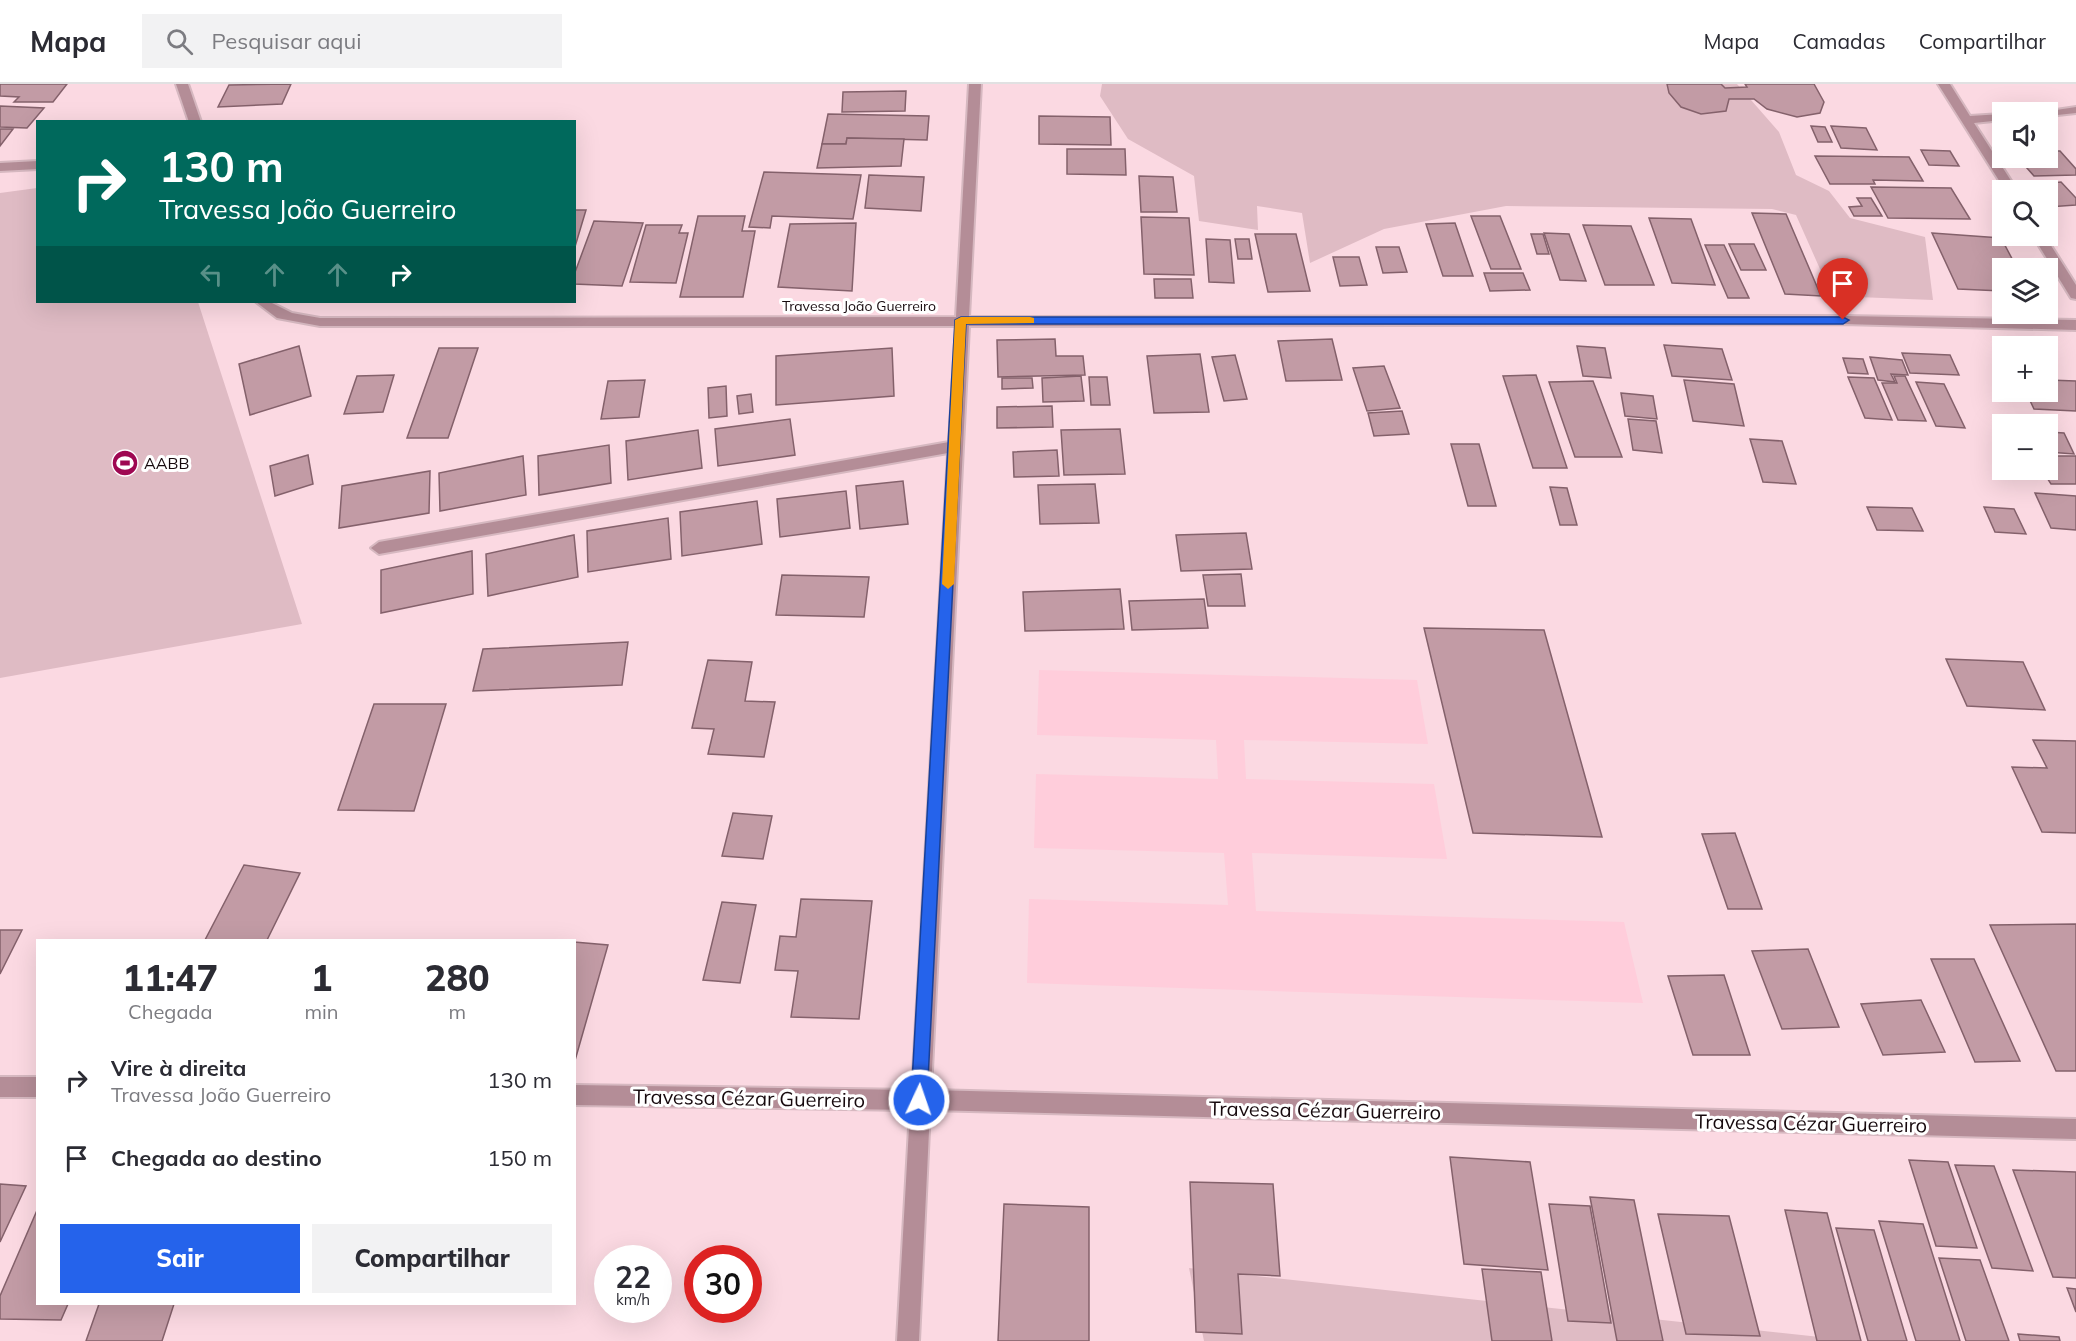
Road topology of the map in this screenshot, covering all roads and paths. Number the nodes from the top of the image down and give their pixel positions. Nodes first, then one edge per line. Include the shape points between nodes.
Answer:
1 (182, 84) edge
2 (975, 84) edge
3 (1944, 84) edge
4 (2076, 110) edge
5 (2058, 112) edge
6 (1992, 118) edge
7 (194, 120) edge
8 (1967, 120) junction
9 (36, 165) edge
10 (0, 167) edge
11 (2005, 180) edge
12 (2045, 246) edge
13 (2076, 295) edge
14 (263, 303) edge
15 (961, 320) junction
16 (2076, 325) edge
17 (956, 446) junction
18 (379, 548) dead end
19 (0, 1087) edge
20 (36, 1087) edge
21 (576, 1095) edge
22 (919, 1100) junction
23 (2076, 1129) edge
24 (908, 1341) edge

1 - 7 street
2 - 15 street
3 - 8 street
4 - 5 street
6 - 8 street
8 - 11 street
9 - 10 street
12 - 13 street
14 - 15 street, Travessa João Guerreiro via 291,319 320,322
15 - 16 street, Travessa João Guerreiro via 1843,320
15 - 17 street
17 - 18 street
17 - 22 street
19 - 20 street
21 - 22 street, Travessa Cézar Guerreiro
22 - 23 street, Travessa Cézar Guerreiro
22 - 24 street

